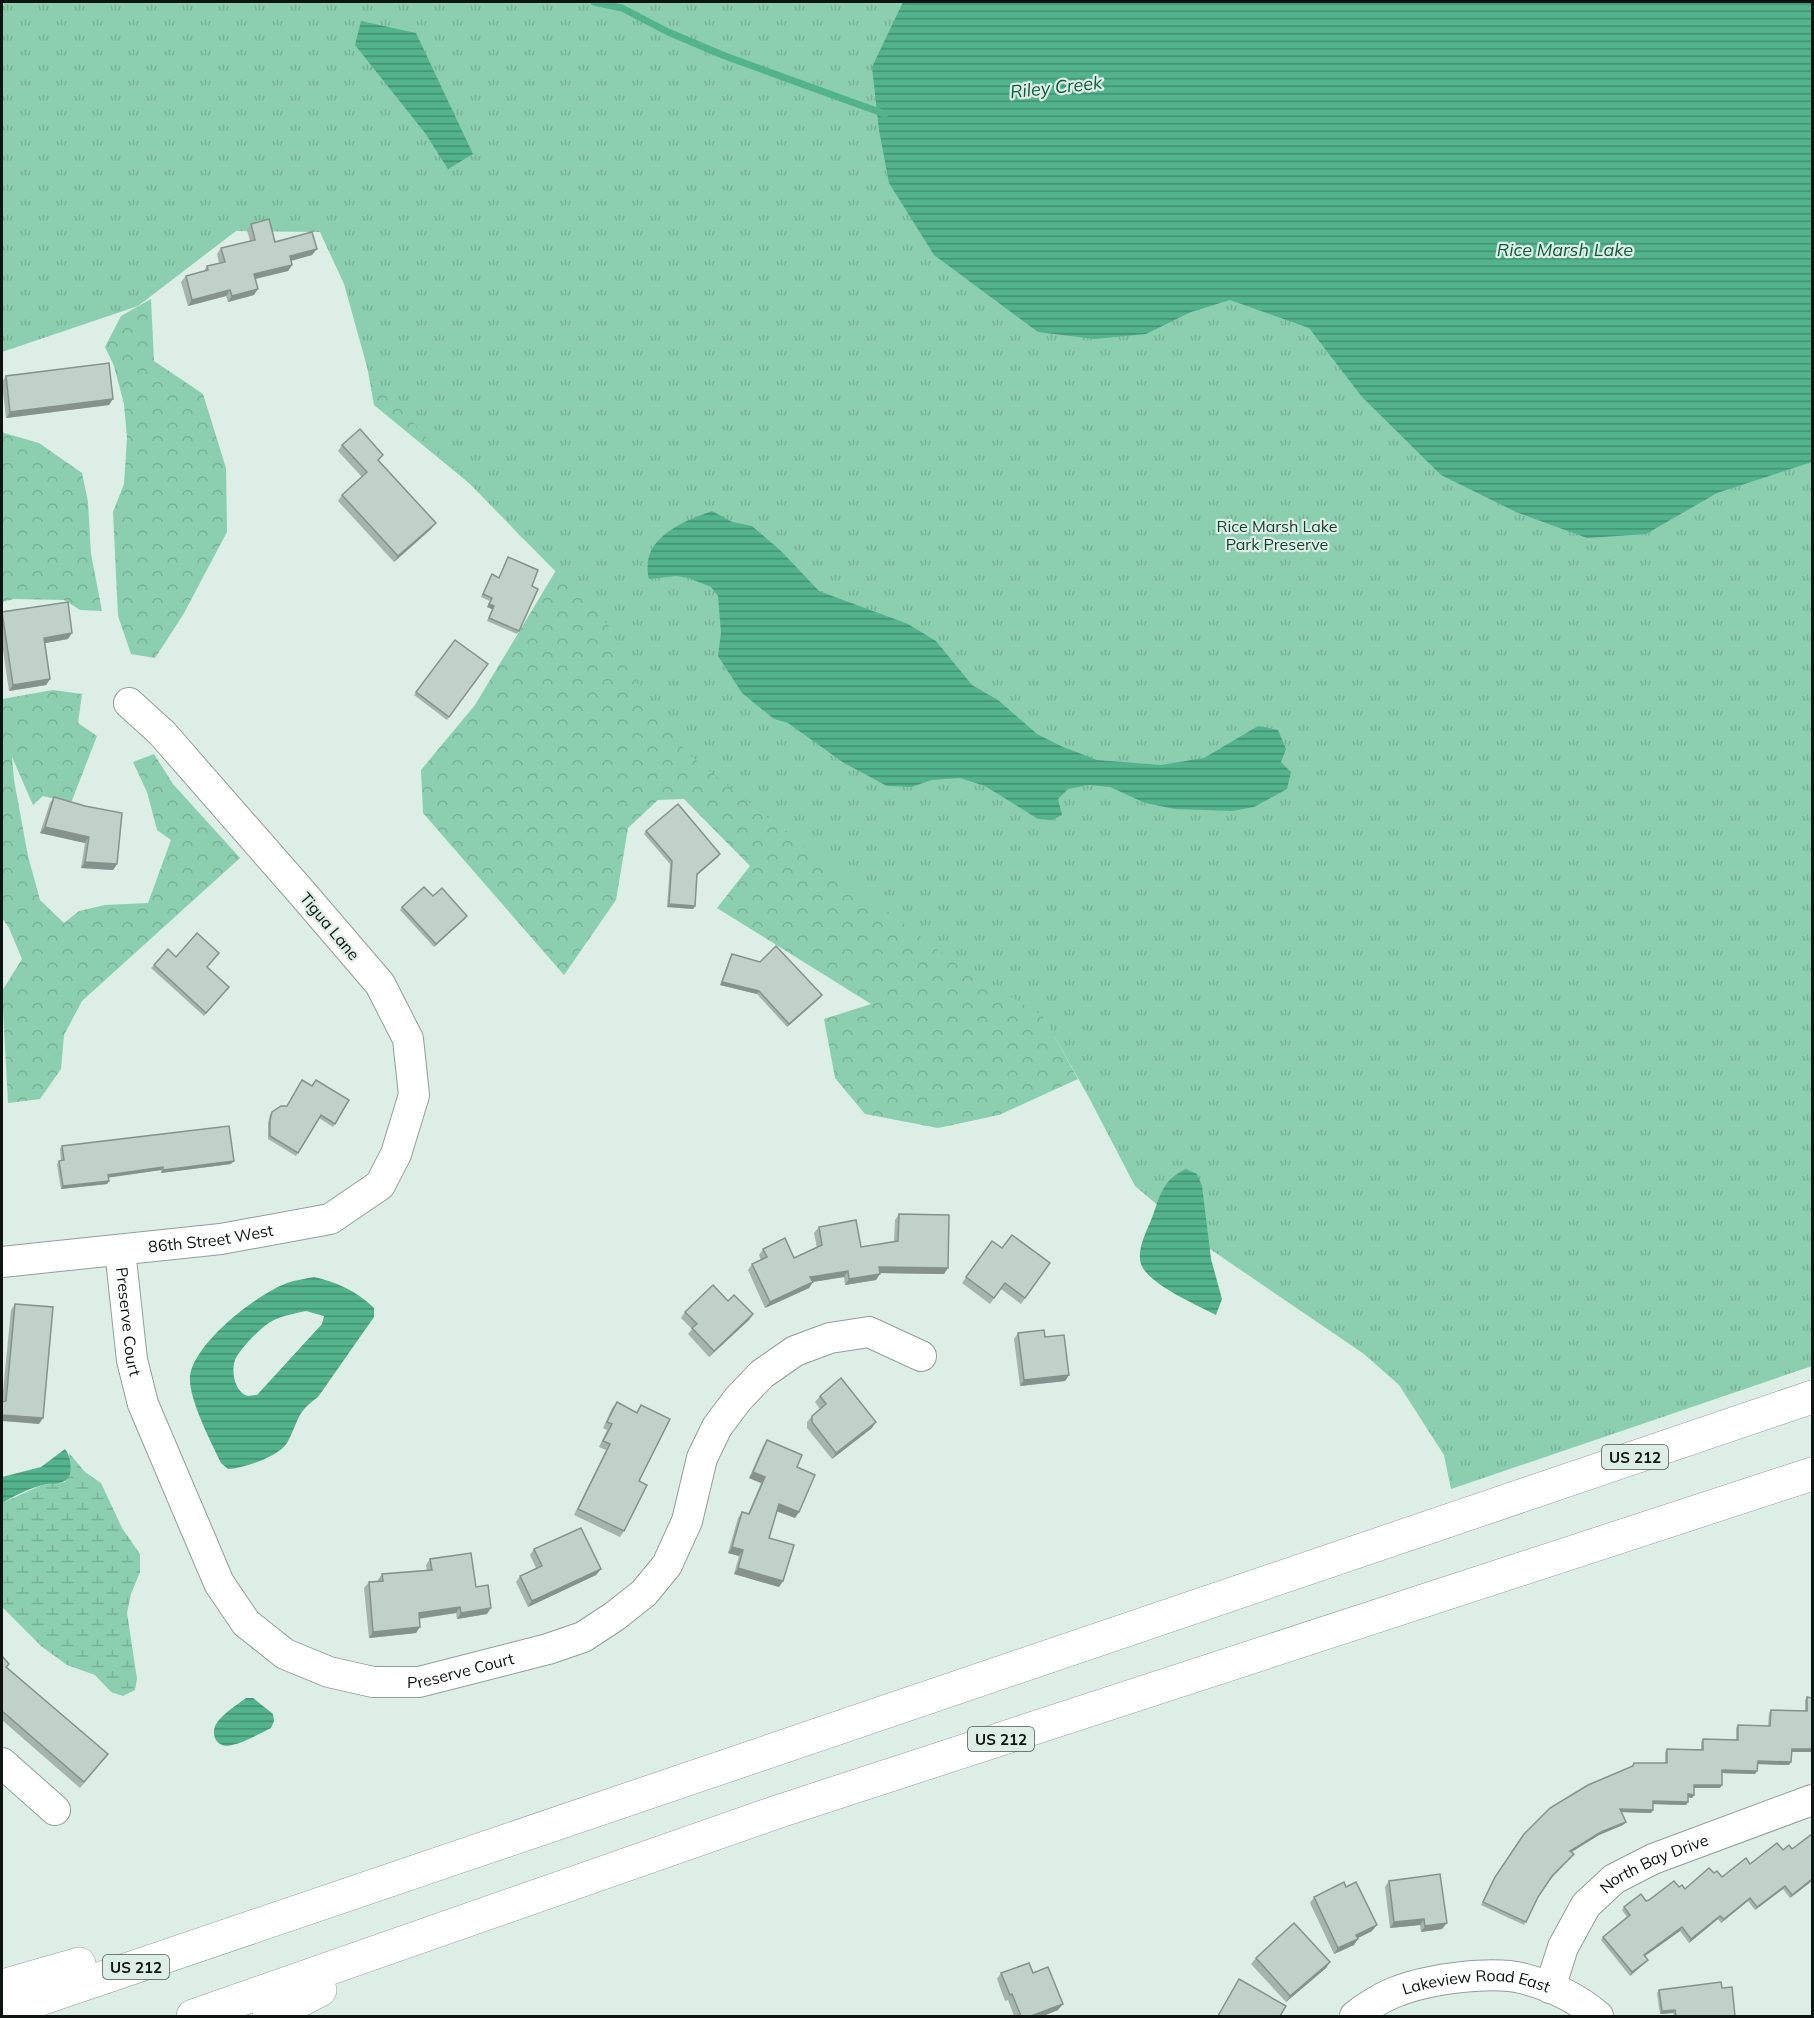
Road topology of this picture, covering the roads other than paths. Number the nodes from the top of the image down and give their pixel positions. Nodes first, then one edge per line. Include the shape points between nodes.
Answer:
1 (129, 703) dead end
2 (373, 1190) joint
3 (120, 1250) junction
4 (2, 1262) edge
5 (921, 1356) dead end
6 (1812, 1397) edge
7 (1812, 1474) edge
8 (2, 1763) edge
9 (1812, 1800) edge
10 (55, 1810) dead end
11 (271, 1921) junction
12 (421, 1937) junction
13 (2, 1986) edge
14 (1550, 1988) junction
15 (2, 2012) edge
16 (193, 2016) edge
17 (269, 2016) edge
18 (1355, 2016) edge
19 (1598, 2016) edge

1 - 2 street, Tigua Lane via 162,733 380,984 408,1039 414,1095 396,1154 380,1185
2 - 3 street, 86th Street West via 330,1219 221,1239
3 - 4 street, 86th Street West
3 - 5 street, Preserve Court via 132,1360 143,1404 219,1583 246,1623 285,1654 329,1672 373,1682 419,1682 584,1637 644,1593 667,1565 687,1521 702,1458 717,1427 762,1374 795,1352 830,1338 869,1332
6 - 11 highway, US 212
7 - 12 highway, US 212 via 791,1808
8 - 10 street
9 - 14 street, North Bay Drive via 1653,1859 1614,1879 1586,1905 1563,1947
11 - 13 highway via 164,1939
11 - 15 highway, US 212
12 - 16 highway, US 212
12 - 17 highway
14 - 18 street, Lakeview Road East via 1524,1978 1490,1975 1437,1981 1398,1991
14 - 19 street, Lakeview Road East

